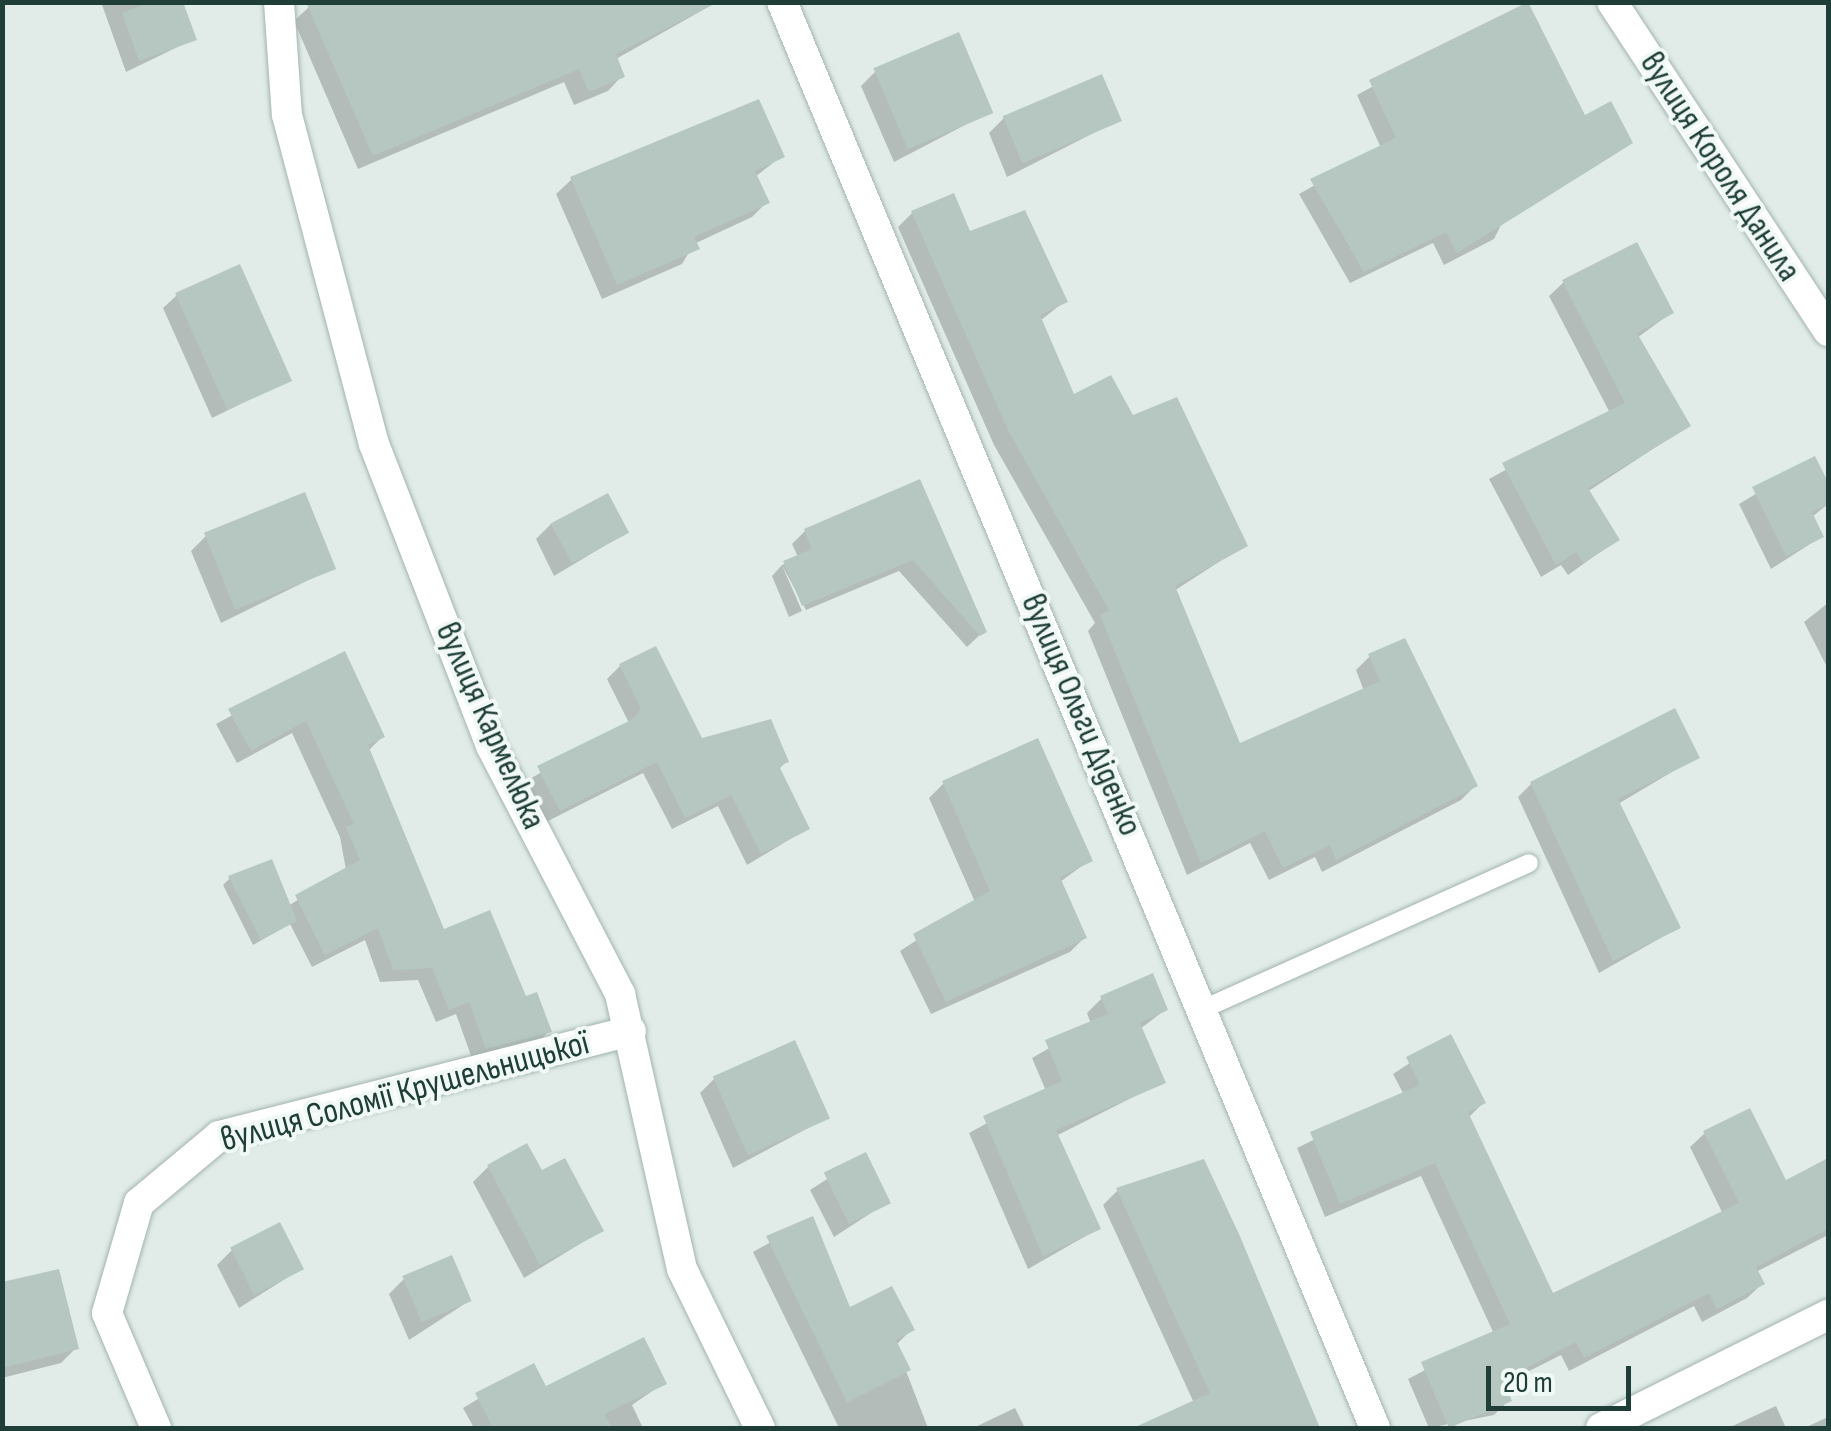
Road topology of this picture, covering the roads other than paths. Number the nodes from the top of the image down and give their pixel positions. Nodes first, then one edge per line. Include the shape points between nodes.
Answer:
1 (279, 2) edge
2 (782, 2) edge
3 (1612, 2) edge
4 (1828, 331) edge
5 (1529, 863) dead end
6 (1203, 1009) junction
7 (631, 1031) junction
8 (1828, 1315) edge
9 (156, 1428) edge
10 (760, 1428) edge
11 (1375, 1428) edge
12 (1600, 1428) edge

1 - 7 street, вулиця Кармелюка via 287,114 374,444 492,746
2 - 6 street, вулиця Ольги Діденко
3 - 4 street, вулиця Короля Данила
5 - 6 lane
6 - 11 street, вулиця Ольги Діденко
7 - 9 street, вулиця Соломії Крушельницької via 219,1136 138,1203 108,1314
7 - 10 street, вулиця Кармелюка via 682,1269
8 - 12 street

